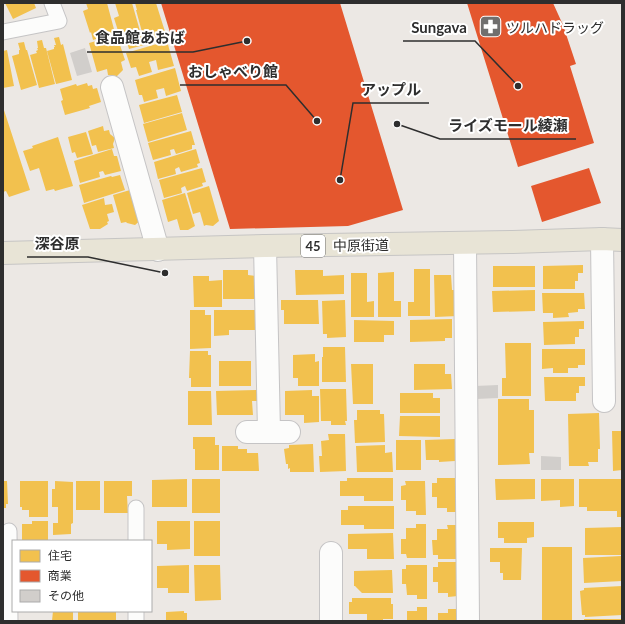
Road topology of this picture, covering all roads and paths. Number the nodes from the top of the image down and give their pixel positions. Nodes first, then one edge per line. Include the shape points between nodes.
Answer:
1 (52, 3) edge
2 (3, 32) edge
3 (112, 87) dead end
4 (612, 240) edge
5 (465, 243) junction
6 (265, 246) junction
7 (158, 250) junction
8 (3, 253) edge
9 (604, 401) dead end
10 (247, 432) dead end
11 (136, 508) dead end
12 (9, 531) dead end
13 (136, 540) edge
14 (331, 553) dead end
15 (10, 621) edge
16 (331, 621) edge
17 (468, 621) edge

1 - 2 lane via 59,21
3 - 7 street
4 - 5 main road, 中原街道 / 45
4 - 9 street
5 - 6 main road, 中原街道 / 45
5 - 17 street
6 - 7 main road, 中原街道 / 45
6 - 10 street via 279,432
7 - 8 main road, 中原街道 / 45
11 - 13 lane
12 - 15 lane
14 - 16 street

